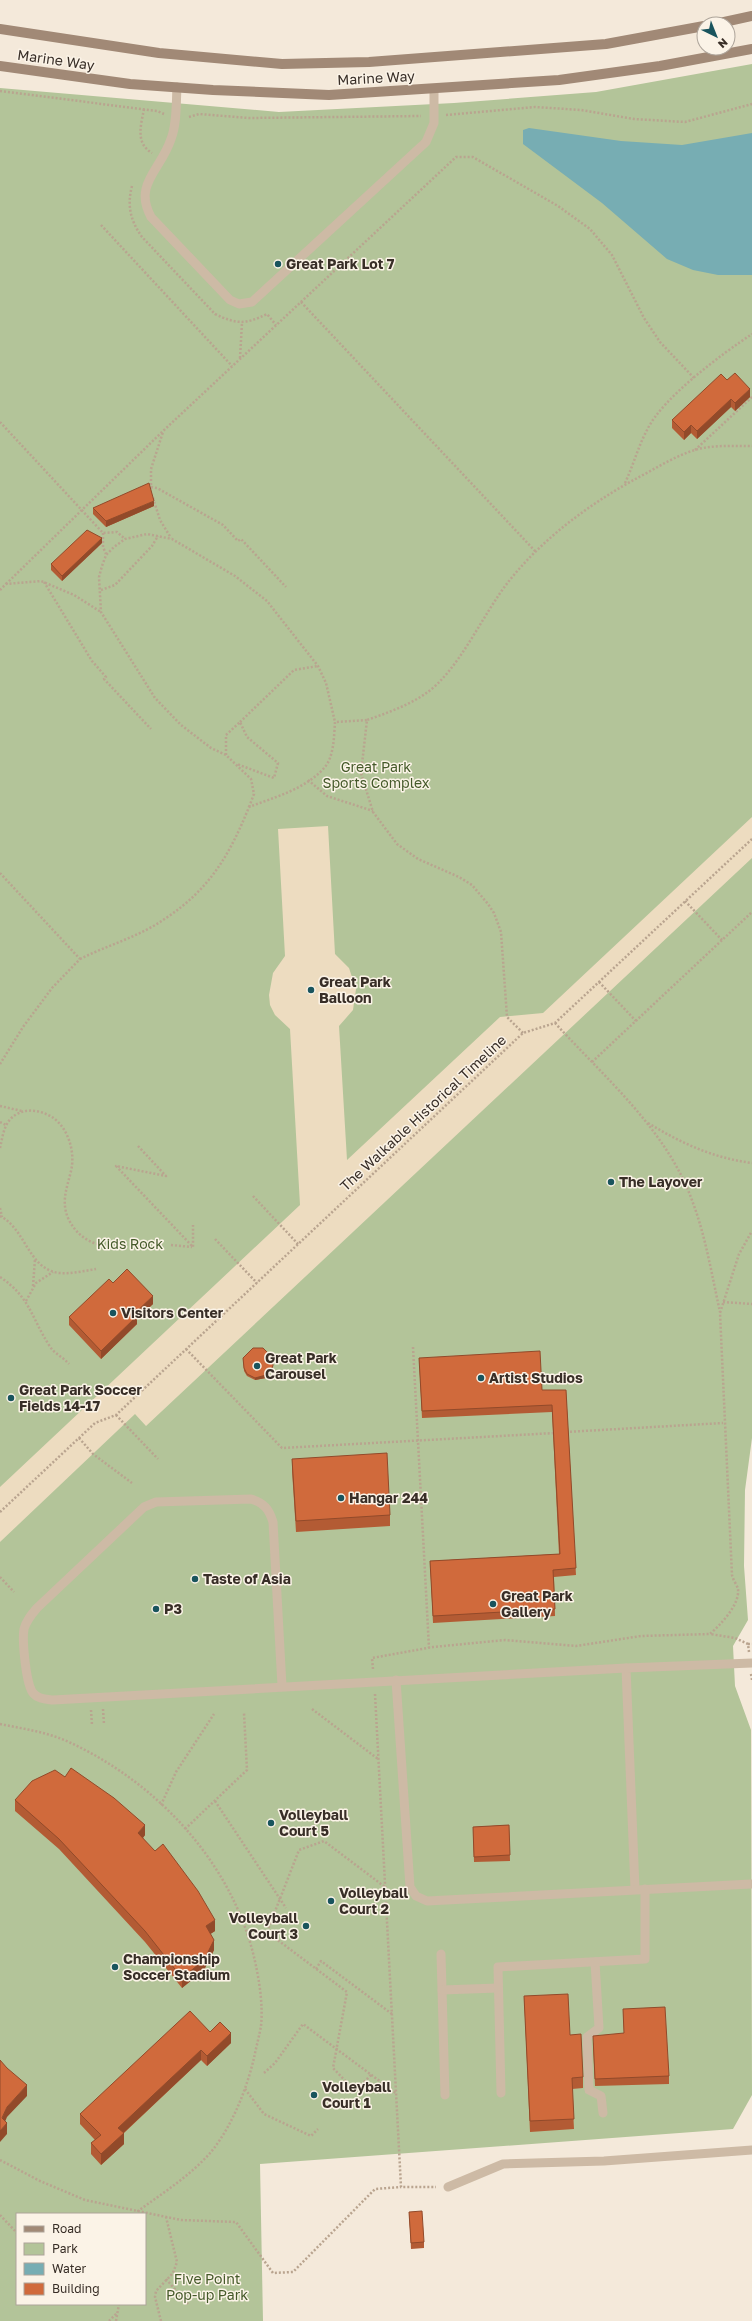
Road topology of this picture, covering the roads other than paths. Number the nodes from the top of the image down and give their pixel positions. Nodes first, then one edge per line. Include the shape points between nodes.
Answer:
1 (752, 16) edge
2 (736, 19) edge
3 (696, 27) edge
4 (0, 29) edge
5 (752, 49) edge
6 (0, 66) edge
7 (177, 87) junction
8 (434, 89) junction
9 (752, 1663) edge
10 (626, 1668) junction
11 (396, 1680) junction
12 (282, 1686) junction
13 (751, 1884) dead end
14 (640, 1889) junction
15 (441, 1954) dead end
16 (595, 1962) junction
17 (498, 1988) junction
18 (442, 1990) junction
19 (501, 2093) dead end
20 (446, 2095) dead end
21 (603, 2113) dead end
22 (752, 2150) edge
23 (448, 2187) road end

1 - 2 main road
3 - 4 main road, Marine Way via 606,44 369,62 282,64 158,53
5 - 8 main road, Marine Way via 660,66 559,80
6 - 7 main road, Marine Way via 130,84
7 - 8 main road, Marine Way via 329,95
7 - 8 lane via 172,138 165,156 145,188 146,208 151,217 230,300 239,304 252,302 426,142 434,123
9 - 10 lane
10 - 11 lane
10 - 14 lane
11 - 12 lane
11 - 14 lane via 410,1887 416,1896 427,1901
12 - 12 lane via 43,1699 34,1694 28,1684 24,1630 28,1618 37,1608 144,1507 156,1502 250,1499 260,1501 269,1510 273,1522
13 - 14 lane
14 - 16 lane via 645,1959
15 - 18 lane
16 - 17 lane via 498,1967
16 - 21 lane via 599,2028 587,2037 589,2090 601,2096
17 - 18 lane
17 - 19 lane
18 - 20 lane
22 - 23 lane via 604,2161 503,2164

